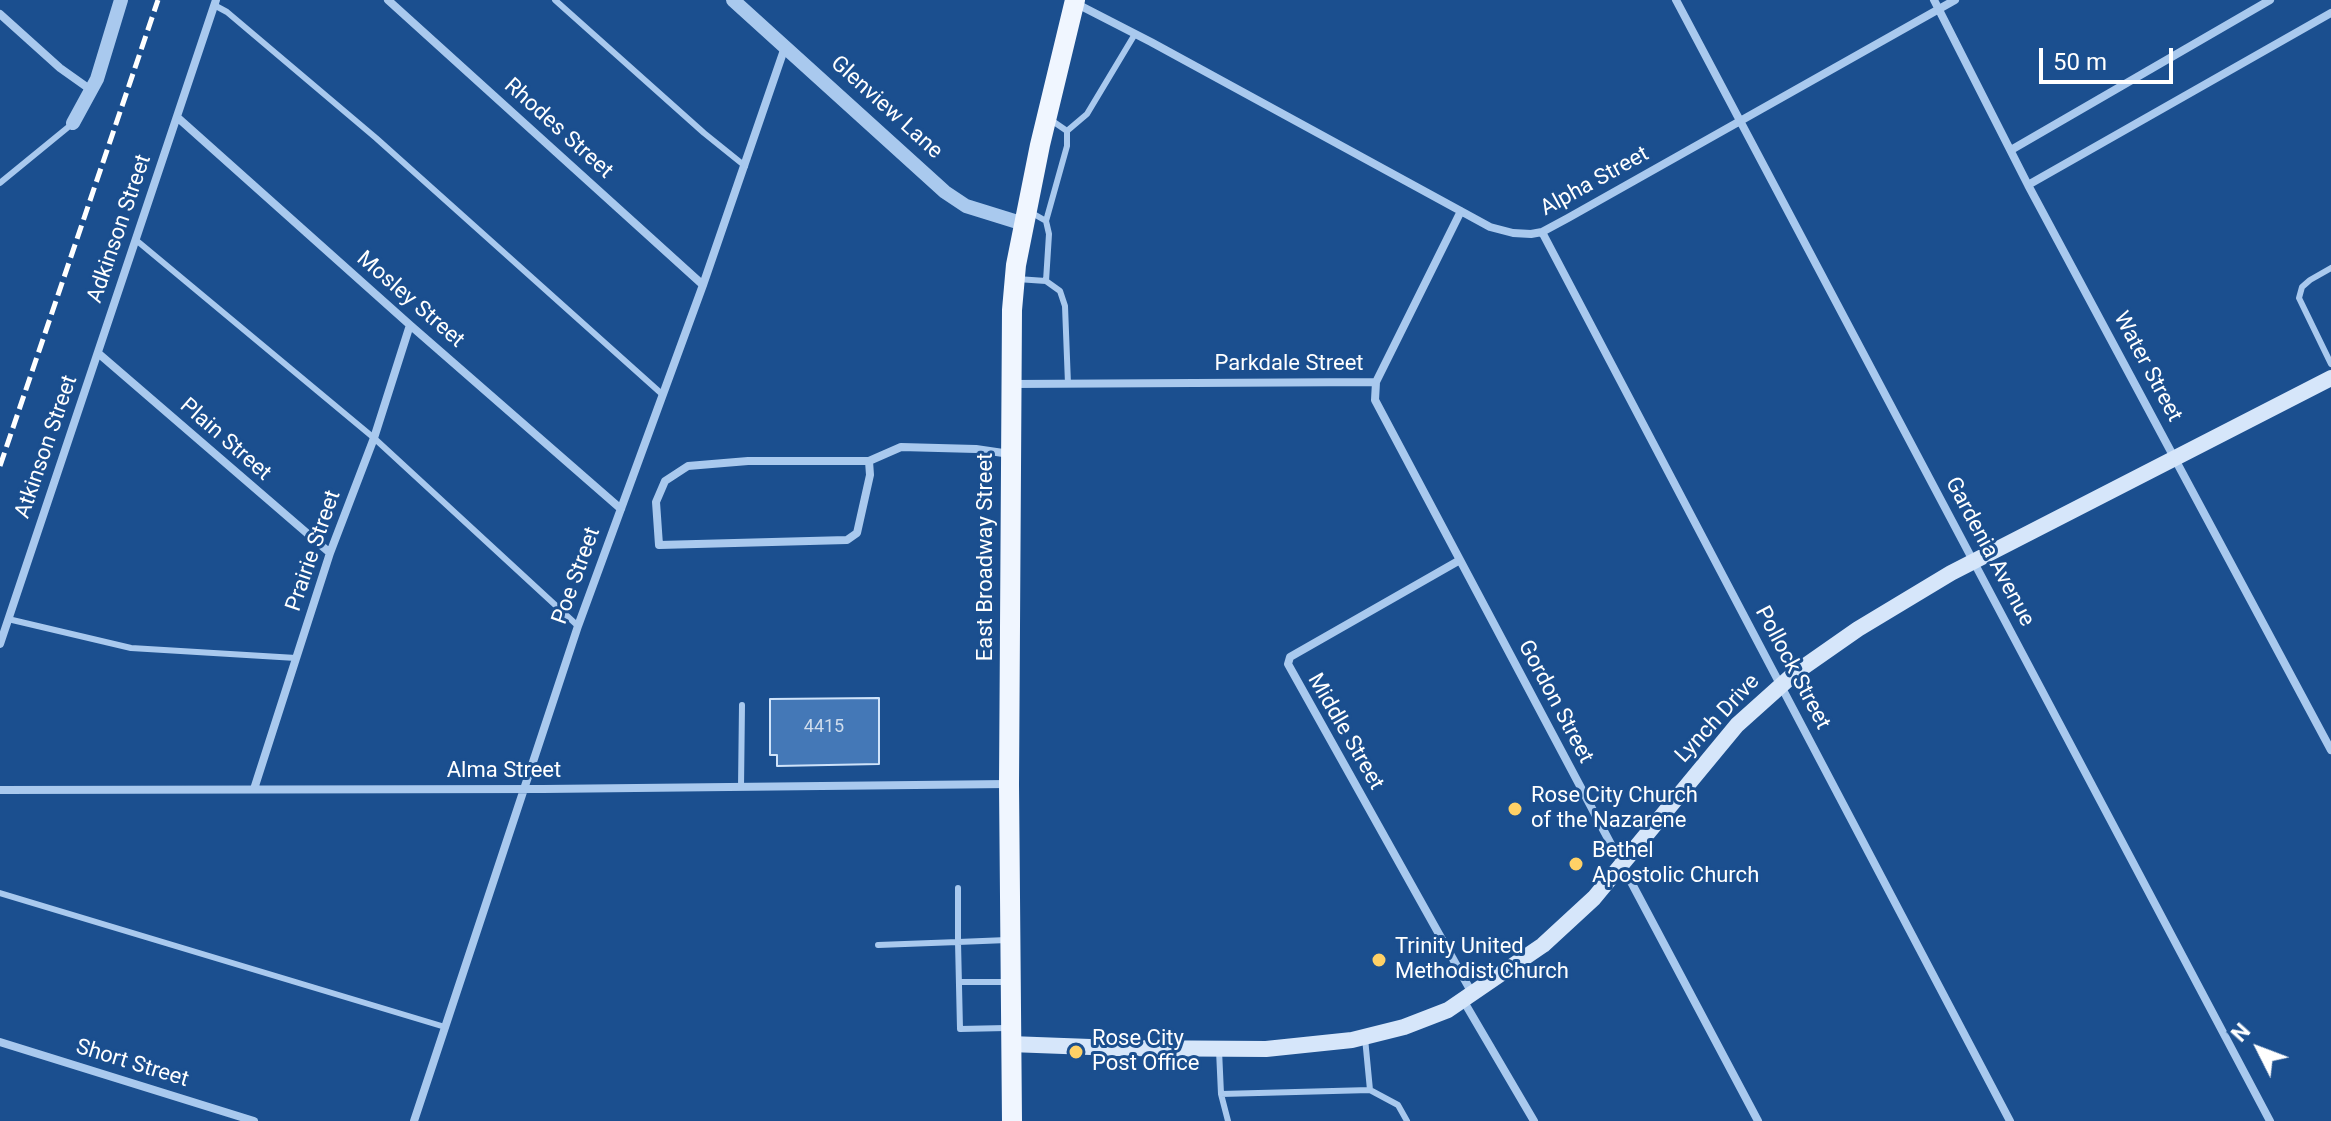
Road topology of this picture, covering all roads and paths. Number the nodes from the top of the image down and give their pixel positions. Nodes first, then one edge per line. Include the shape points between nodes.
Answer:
1 (121, 0) edge
2 (388, 0) edge
3 (555, 0) edge
4 (733, 0) edge
5 (1676, 0) edge
6 (1934, 0) edge
7 (1955, 0) edge
8 (2270, 0) edge
9 (1075, 1) edge
10 (215, 3) edge
11 (1939, 9) junction
12 (2331, 13) edge
13 (0, 14) edge
14 (1135, 34) junction
15 (785, 47) junction
16 (91, 90) junction
17 (177, 117) junction
18 (1046, 118) junction
19 (1740, 121) junction
20 (73, 123) joint
21 (1067, 131) junction
22 (2011, 150) junction
23 (746, 166) junction
24 (0, 183) edge
25 (2028, 185) junction
26 (1461, 211) junction
27 (1025, 218) junction
28 (1046, 221) junction
29 (1542, 232) junction
30 (136, 240) junction
31 (2331, 268) edge
32 (1015, 279) junction
33 (1046, 281) junction
34 (703, 285) junction
35 (410, 325) junction
36 (98, 353) junction
37 (2331, 364) edge
38 (2331, 378) edge
39 (1376, 382) junction
40 (1011, 384) junction
41 (1068, 384) junction
42 (663, 395) junction
43 (374, 438) junction
44 (1011, 454) junction
45 (2176, 458) junction
46 (869, 461) junction
47 (621, 509) junction
48 (330, 553) junction
49 (1460, 560) junction
50 (1974, 562) junction
51 (8, 619) junction
52 (578, 626) junction
53 (0, 644) edge
54 (296, 658) junction
55 (1780, 684) junction
56 (742, 705) dead end
57 (2331, 750) edge
58 (1009, 784) junction
59 (741, 787) junction
60 (523, 788) junction
61 (254, 789) junction
62 (0, 790) edge
63 (1622, 866) junction
64 (958, 888) dead end
65 (0, 893) edge
66 (1009, 940) junction
67 (958, 942) junction
68 (878, 945) dead end
69 (959, 982) junction
70 (1010, 982) junction
71 (1468, 997) junction
72 (445, 1027) junction
73 (1010, 1036) junction
74 (1365, 1037) junction
75 (0, 1042) edge
76 (1219, 1050) junction
77 (1370, 1090) junction
78 (1221, 1094) junction
79 (254, 1121) edge
80 (414, 1121) edge
81 (1012, 1121) edge
82 (1228, 1121) edge
83 (1407, 1121) edge
84 (1534, 1121) edge
85 (1758, 1121) edge
86 (2010, 1121) edge
87 (2270, 1121) edge

1 - 16 street
2 - 34 street, Rhodes Street
3 - 23 lane
4 - 15 street, Glenview Lane
5 - 19 street, Gardenia Avenue
6 - 11 street, Water Street
7 - 11 street, Alpha Street
8 - 22 street
9 - 14 street, Alpha Street
9 - 18 main road, East Broadway Street
10 - 17 street
10 - 42 lane via 376,138
11 - 19 street, Alpha Street
11 - 22 street, Water Street
12 - 25 street
13 - 16 street
14 - 21 lane via 1087,114
14 - 26 street, Alpha Street
15 - 23 street, Poe Street
15 - 27 street, Glenview Lane via 945,192 966,206
16 - 20 street
17 - 30 street, Adkinson Street
17 - 35 street, Mosley Street
18 - 21 lane
18 - 27 main road, East Broadway Street
19 - 29 street, Alpha Street
19 - 50 street, Gardenia Avenue
20 - 24 lane
21 - 28 lane
22 - 25 street, Water Street
23 - 34 street, Poe Street
25 - 45 street, Water Street
26 - 29 street, Alpha Street via 1502,231
26 - 39 street, Parkdale Street
27 - 28 lane
27 - 32 main road, East Broadway Street
28 - 33 lane
29 - 55 street, Pollock Street
30 - 36 street, Adkinson Street
30 - 43 lane
31 - 37 lane via 2302,287 2299,298
32 - 33 lane
32 - 40 main road, East Broadway Street
33 - 41 lane via 1060,291 1065,306
34 - 42 street, Poe Street
35 - 43 street, Prairie Street
35 - 47 street, Mosley Street
36 - 48 street, Plain Street
36 - 51 street, Atkinson Street
38 - 45 main road, Lynch Drive
39 - 41 street, Parkdale Street
39 - 49 street, Gordon Street via 1375,400
40 - 41 street, Parkdale Street
40 - 44 main road, East Broadway Street
42 - 47 street, Poe Street
43 - 48 street, Prairie Street
43 - 52 lane
44 - 46 street via 901,447
44 - 58 main road, East Broadway Street
45 - 50 main road, Lynch Drive
45 - 57 street, Water Street
46 - 46 street via 688,466 661,487 655,516 659,545 853,538 865,501
47 - 52 street, Poe Street
48 - 54 street, Prairie Street
49 - 63 street, Gordon Street
49 - 71 street, Middle Street via 1290,657 1288,664
50 - 55 main road, Lynch Drive via 1858,629
50 - 87 street, Gardenia Avenue
51 - 53 street, Atkinson Street
51 - 54 lane via 131,648
52 - 60 street, Poe Street
54 - 61 street, Prairie Street
55 - 63 main road, Lynch Drive via 1737,725
55 - 86 street, Pollock Street
56 - 59 lane
58 - 59 street, Alma Street
58 - 66 main road, East Broadway Street
59 - 60 street, Alma Street
60 - 61 street, Alma Street
60 - 72 street, Poe Street
61 - 62 street, Alma Street
63 - 71 main road, Lynch Drive via 1543,945
63 - 85 street, Gordon Street
64 - 67 lane
65 - 72 lane
66 - 67 lane
66 - 70 main road, East Broadway Street
67 - 68 lane
67 - 69 lane
69 - 70 lane
69 - 73 lane via 960,1029
70 - 73 main road, East Broadway Street
71 - 74 main road, Lynch Drive via 1448,1010
71 - 84 street, Middle Street
72 - 80 street, Poe Street
73 - 76 main road, Lynch Drive
73 - 81 main road, East Broadway Street
74 - 76 main road, Lynch Drive
74 - 77 lane
75 - 79 street, Short Street
76 - 78 lane
77 - 78 lane
77 - 83 lane via 1398,1105
78 - 82 lane

